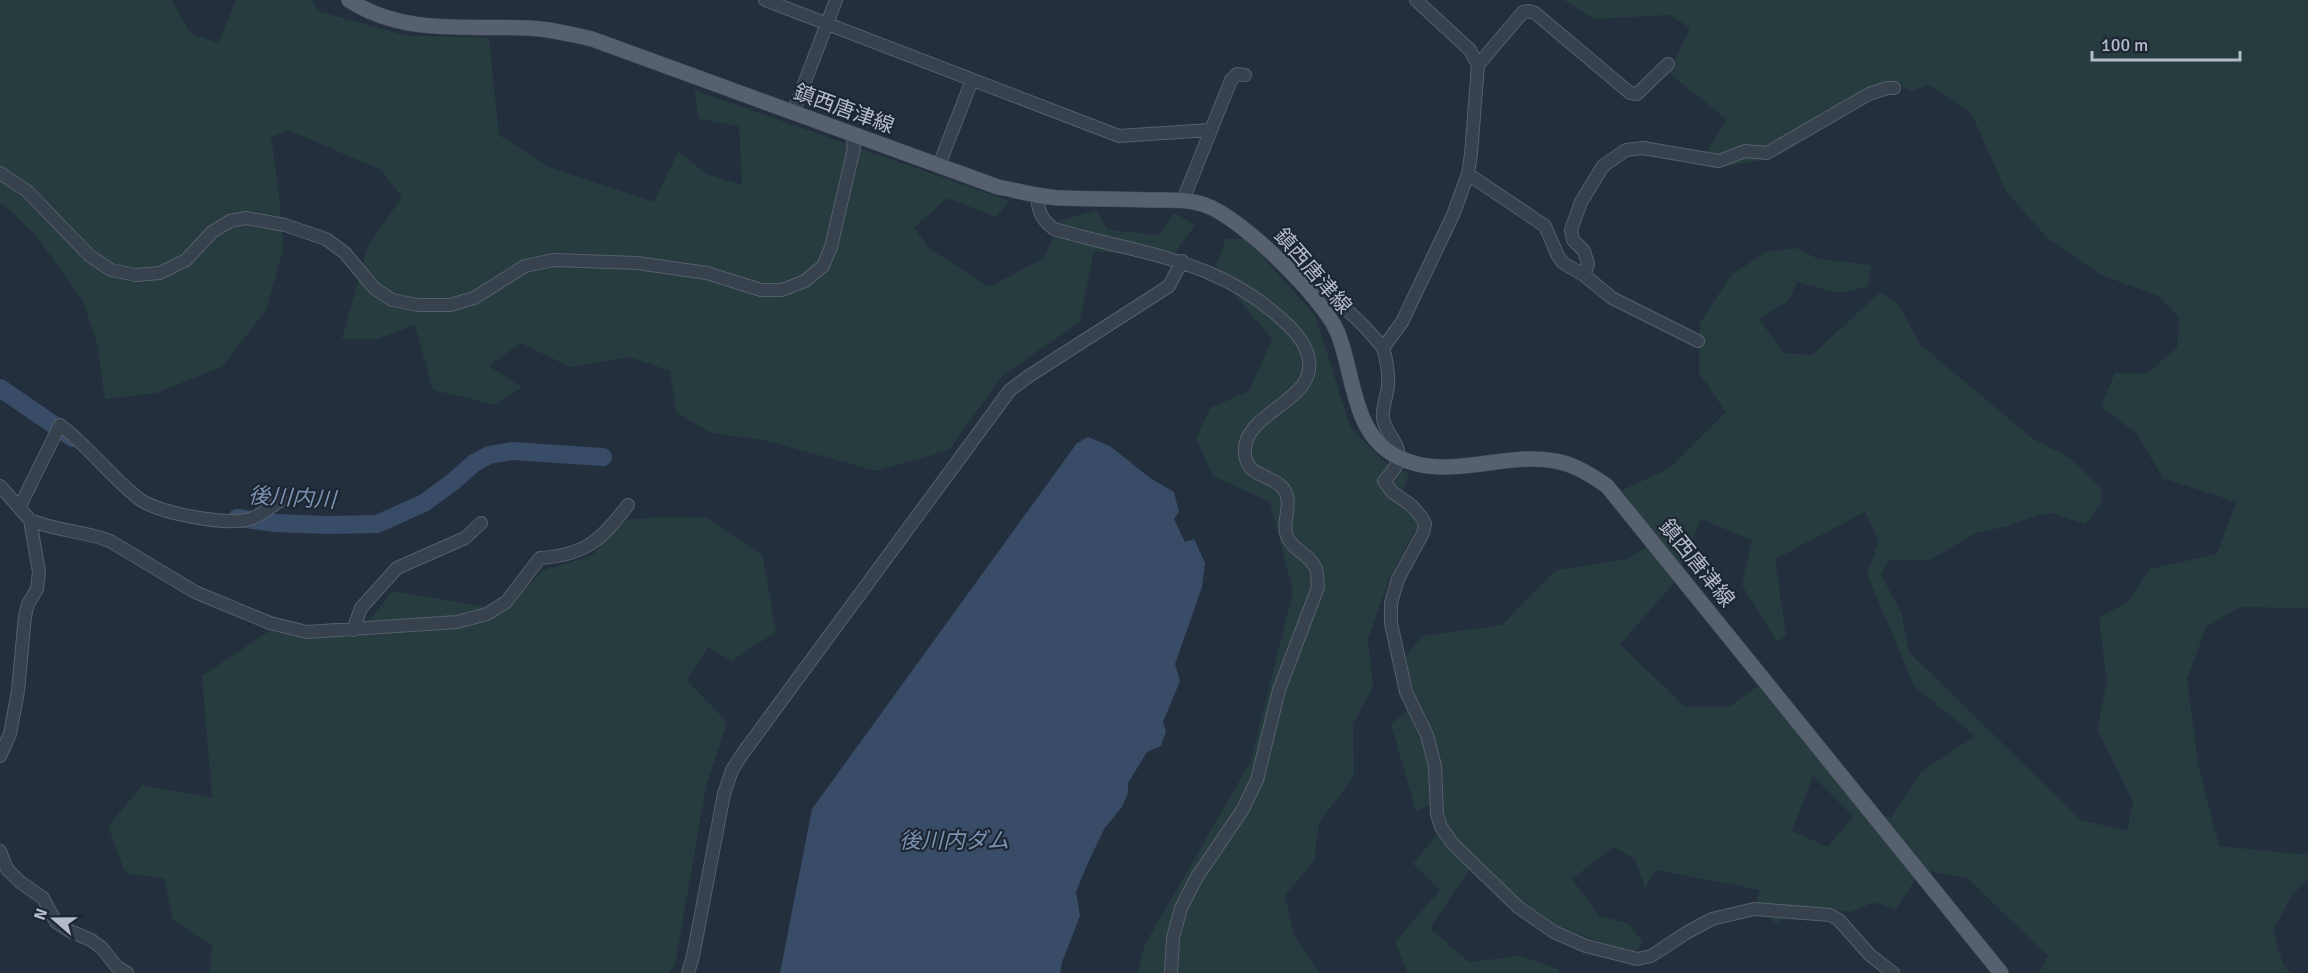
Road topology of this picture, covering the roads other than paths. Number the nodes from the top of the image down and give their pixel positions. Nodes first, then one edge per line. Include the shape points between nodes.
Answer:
1 (349, 0) edge
2 (765, 0) edge
3 (836, 0) edge
4 (1416, 0) edge
5 (828, 25) junction
6 (1668, 64) dead end
7 (1478, 65) junction
8 (1245, 75) dead end
9 (972, 80) junction
10 (1894, 88) dead end
11 (793, 113) junction
12 (1210, 129) junction
13 (852, 134) junction
14 (941, 160) dead end
15 (0, 173) edge
16 (1468, 174) junction
17 (1037, 195) junction
18 (1183, 200) junction
19 (1182, 261) junction
20 (1584, 275) junction
21 (1303, 286) junction
22 (1698, 341) dead end
23 (1383, 348) junction
24 (1399, 458) junction
25 (0, 486) edge
26 (281, 500) dead end
27 (628, 505) dead end
28 (20, 506) junction
29 (30, 520) junction
30 (477, 527) dead end
31 (353, 630) junction
32 (0, 756) edge
33 (0, 850) edge
34 (127, 973) edge
35 (688, 973) edge
36 (1171, 973) edge
37 (1893, 973) edge
38 (2001, 973) edge

1 - 11 main road, 鎮西唐津線 via 364,10 420,26 530,28 592,39
2 - 5 street
3 - 5 street
4 - 7 street via 1470,50
5 - 9 street
5 - 11 street
6 - 7 street via 1637,94 1630,93 1528,11
7 - 16 street
8 - 12 street via 1237,74 1231,80
9 - 12 street via 1119,136
9 - 14 street
10 - 20 street via 1869,94 1767,153 1745,151 1719,161 1643,148 1626,150 1603,166 1581,202 1571,230 1588,264
11 - 13 main road, 鎮西唐津線
12 - 18 street
13 - 15 street via 854,148 823,266 805,281 782,290 761,290 707,273 637,263 554,260 525,266 474,298 450,305 418,305 392,300 374,288 345,253 326,239 285,225 246,218 230,221 212,232 186,260 160,273 136,275 111,270 90,256 27,191
13 - 17 main road, 鎮西唐津線 via 998,187
16 - 20 street via 1545,226 1558,256
16 - 23 street via 1402,322
17 - 18 main road, 鎮西唐津線
17 - 19 street via 1043,221 1054,229
18 - 21 main road, 鎮西唐津線 via 1204,205 1240,225 1260,240
19 - 35 street via 1169,285 1010,390 732,770
19 - 36 street via 1237,285 1268,306 1305,346 1309,371 1304,382 1256,424 1245,450 1250,468 1283,488 1286,534 1311,560 1317,570 1318,587 1279,690 1257,780 1181,908 1173,938
20 - 22 street via 1612,298
21 - 23 street via 1318,291 1360,319
21 - 24 main road, 鎮西唐津線 via 1336,329 1360,414 1369,432
23 - 24 street via 1389,368 1382,415
24 - 37 street via 1384,481 1412,506 1425,524 1398,579 1390,603 1391,623 1406,692 1427,735 1435,766 1437,814 1453,844 1518,907 1554,932 1627,958 1651,956 1712,920 1754,909 1779,910 1830,915
24 - 38 main road, 鎮西唐津線 via 1438,467 1533,459 1555,461 1574,466 1607,486
25 - 28 street
26 - 28 street via 251,519 232,521 160,510 138,499 80,440 57,430
27 - 31 street via 607,532 586,547 558,557 540,558 506,602 487,614 457,622
28 - 29 street
29 - 31 street via 110,541 195,591 270,623 307,632
29 - 32 street via 39,572 37,589 25,616 18,691 10,734
30 - 31 street via 465,538 397,568 361,608
33 - 34 street via 7,869 43,898 57,922 102,948

